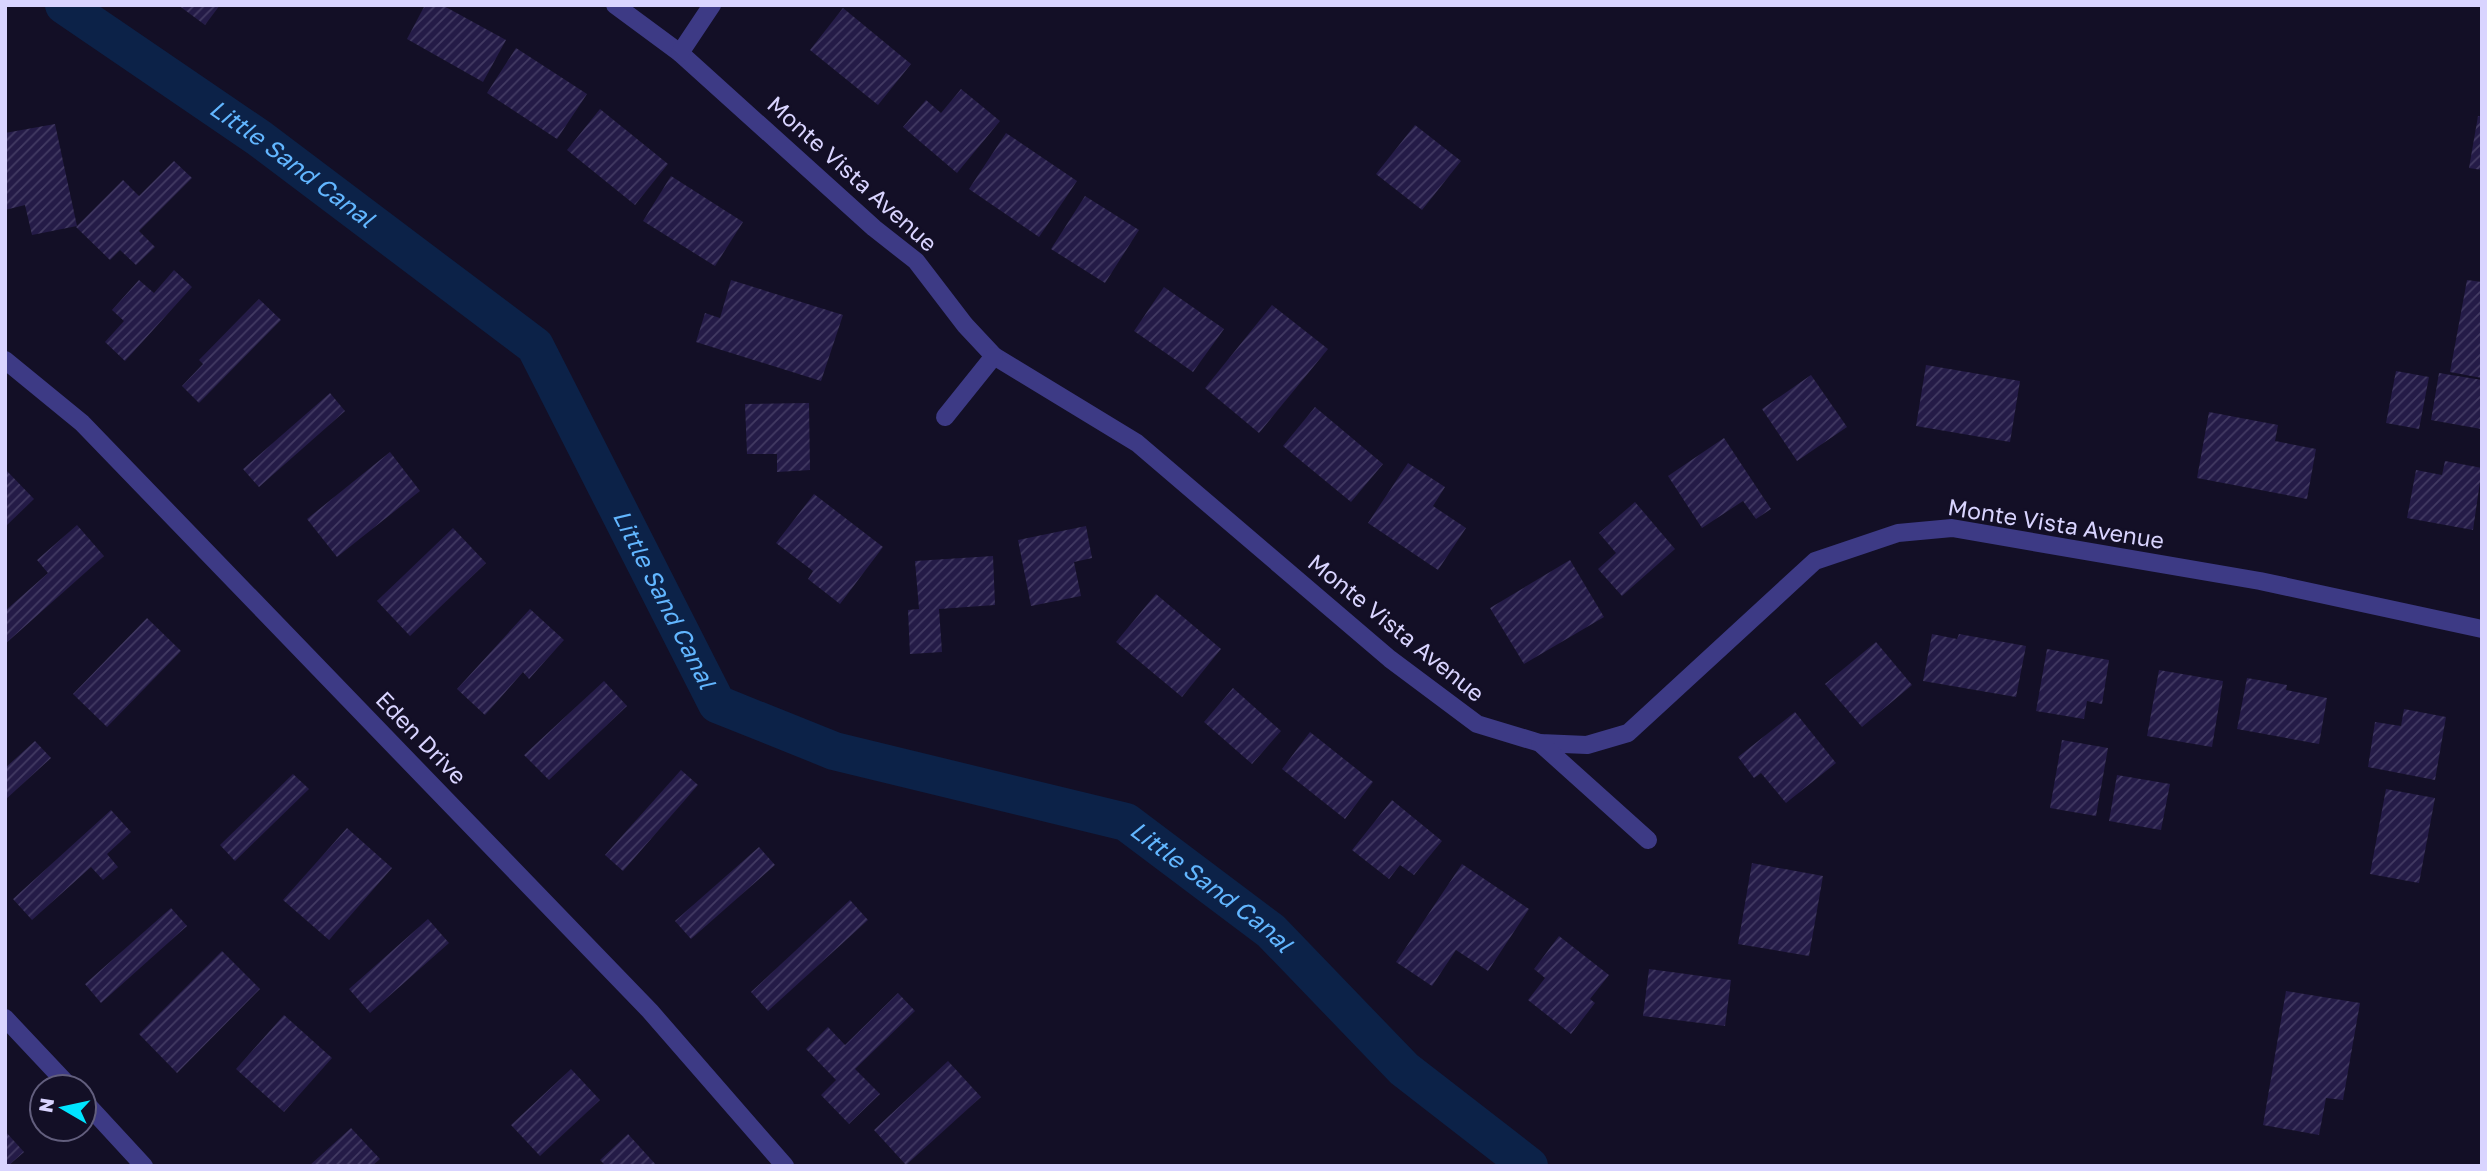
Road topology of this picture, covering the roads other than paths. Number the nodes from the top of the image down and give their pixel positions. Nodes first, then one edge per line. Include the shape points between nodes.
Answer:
1 (615, 5) edge
2 (712, 5) edge
3 (680, 53) junction
4 (995, 356) junction
5 (5, 360) edge
6 (945, 417) dead end
7 (2482, 629) edge
8 (1540, 743) junction
9 (1648, 840) dead end
10 (5, 1017) edge
11 (58, 1073) edge
12 (98, 1116) edge
13 (144, 1166) edge
14 (785, 1166) edge

1 - 3 street, Monte Vista Avenue
2 - 3 street
3 - 4 street, Monte Vista Avenue via 916,261
4 - 6 street
4 - 8 street, Monte Vista Avenue via 1137,443 1390,659 1477,724
5 - 14 street, Eden Drive via 82,423 650,1011
7 - 8 street, Monte Vista Avenue via 2260,582 1952,528 1899,533 1815,561 1628,733 1587,745
8 - 9 street
10 - 11 street
12 - 13 street

